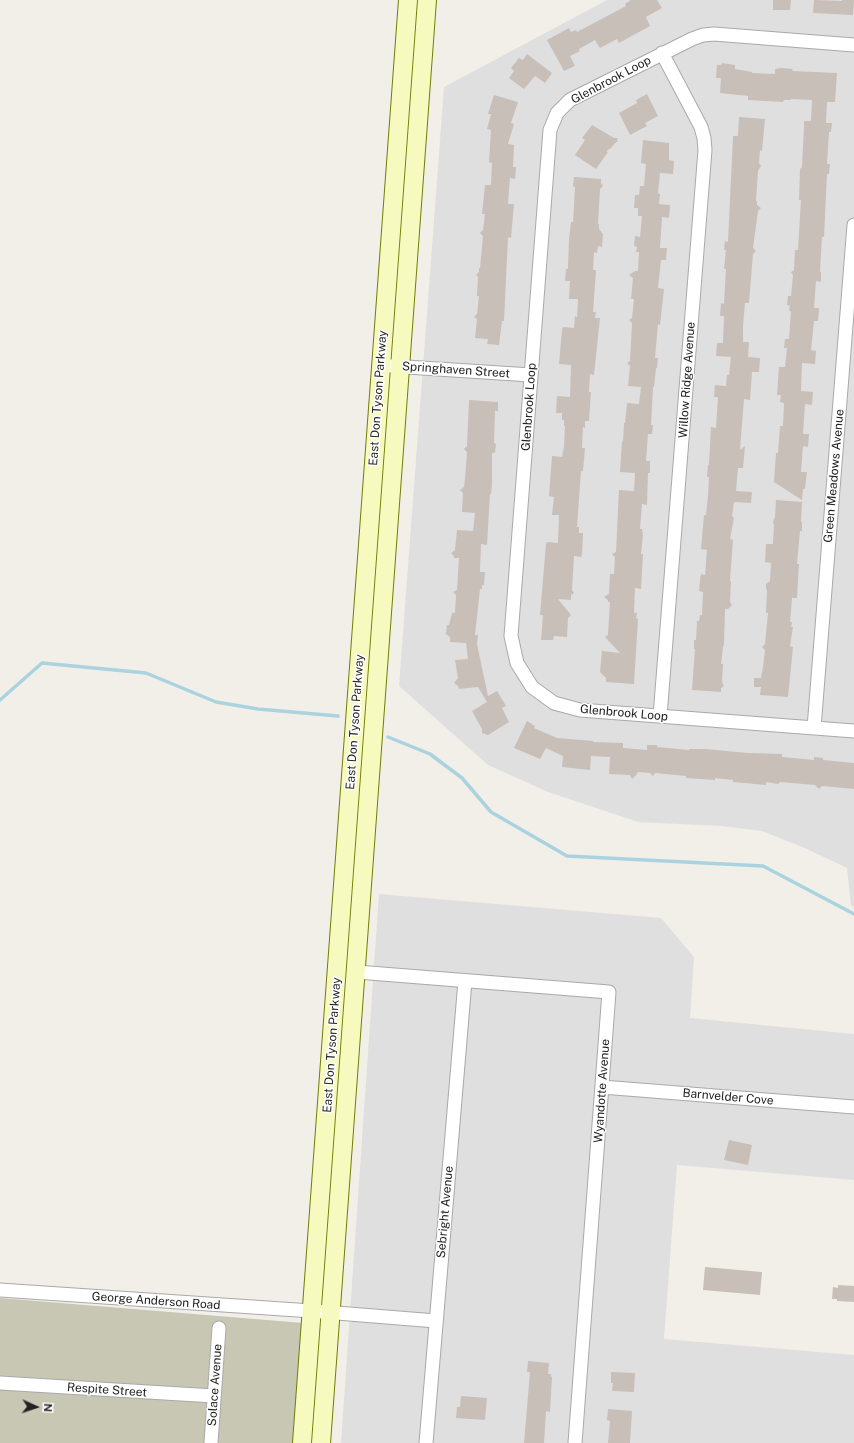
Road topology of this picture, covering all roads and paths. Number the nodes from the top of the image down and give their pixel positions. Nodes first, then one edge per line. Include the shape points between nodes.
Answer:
1 (408, 0) edge
2 (427, 0) edge
3 (854, 45) edge
4 (662, 54) junction
5 (854, 225) edge
6 (381, 365) junction
7 (400, 367) junction
8 (531, 376) junction
9 (660, 716) junction
10 (814, 728) junction
11 (854, 731) edge
12 (357, 972) junction
13 (465, 981) junction
14 (602, 1087) junction
15 (854, 1107) edge
16 (0, 1290) edge
17 (312, 1312) junction
18 (332, 1313) junction
19 (436, 1321) junction
20 (219, 1328) dead end
21 (0, 1383) edge
22 (214, 1396) junction
23 (211, 1443) edge
24 (302, 1443) edge
25 (321, 1443) edge
26 (426, 1443) edge
27 (575, 1443) edge

1 - 6 main road, East Don Tyson Parkway
2 - 7 main road, East Don Tyson Parkway
3 - 4 street, Glenbrook Loop via 714,34 692,39
4 - 8 street, Glenbrook Loop via 570,100 557,112 550,130
4 - 9 street, Willow Ridge Avenue via 701,127 705,150
5 - 10 street, Green Meadows Avenue
6 - 7 street, Springhaven Street
6 - 17 main road, East Don Tyson Parkway
7 - 8 street, Springhaven Street
7 - 12 main road, East Don Tyson Parkway
8 - 9 street, Glenbrook Loop via 511,636 518,663 532,686 554,703 580,710
9 - 10 street, Glenbrook Loop
10 - 11 street, Glenbrook Loop
12 - 13 street, Wyandotte Avenue
12 - 18 main road, East Don Tyson Parkway
13 - 14 street, Wyandotte Avenue via 609,992
13 - 19 street, Sebright Avenue
14 - 15 street, Barnvelder Cove
14 - 27 street, Wyandotte Avenue
16 - 17 street, George Anderson Road
17 - 18 street, George Anderson Road
17 - 24 main road, East Don Tyson Parkway
18 - 19 street, George Anderson Road
18 - 25 main road, East Don Tyson Parkway
19 - 26 street, Sebright Avenue
20 - 22 street, Solace Avenue
21 - 22 street, Respite Street
22 - 23 street, Solace Avenue

